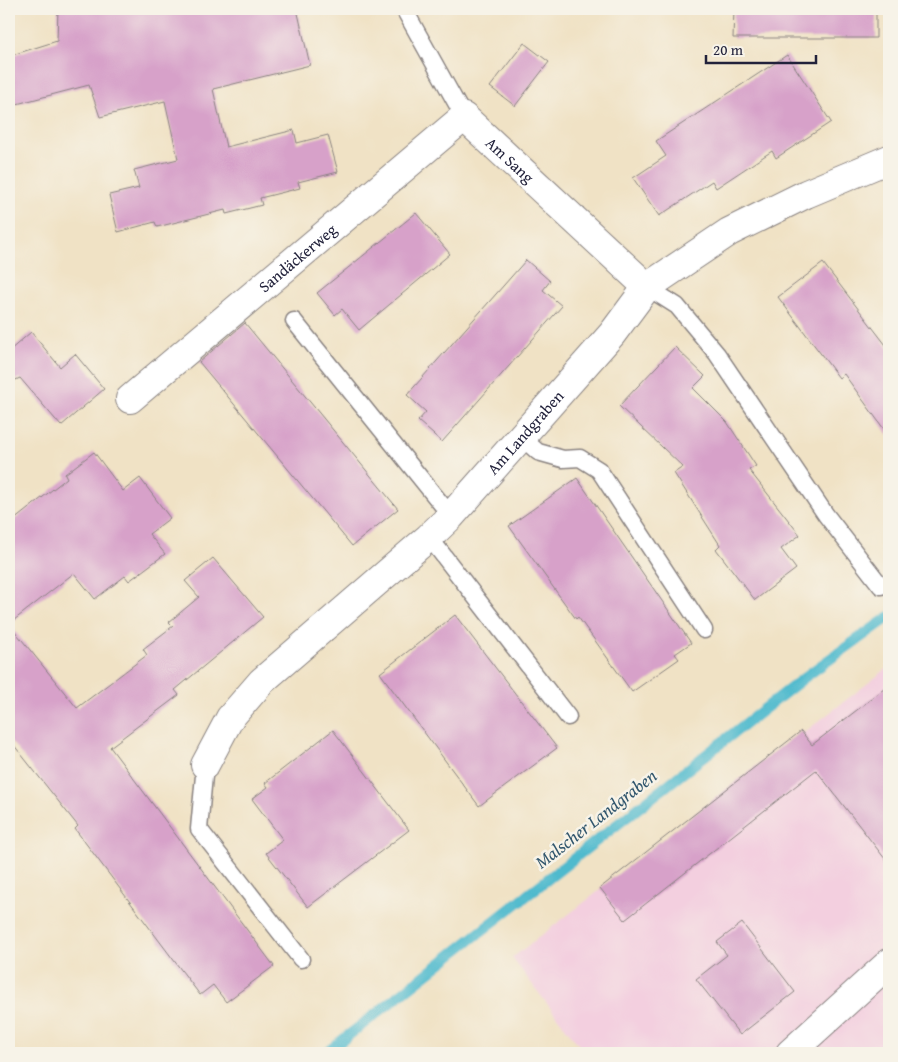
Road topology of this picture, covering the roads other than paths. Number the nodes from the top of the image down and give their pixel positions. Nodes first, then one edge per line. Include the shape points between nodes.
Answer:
1 (404, 9) edge
2 (464, 117) junction
3 (889, 159) edge
4 (648, 287) junction
5 (294, 321) dead end
6 (130, 399) dead end
7 (521, 437) junction
8 (451, 516) junction
9 (429, 538) junction
10 (881, 586) dead end
11 (704, 630) dead end
12 (568, 717) dead end
13 (205, 765) joint
14 (301, 959) dead end
15 (889, 963) edge
16 (790, 1053) edge

1 - 2 lane, Am Sang
2 - 4 street, Am Sang
2 - 6 street, Sandäckerweg
3 - 4 street, Am Landgraben via 806,194 729,232
4 - 7 street, Am Landgraben via 612,334
4 - 10 lane via 677,306 702,335 826,515
5 - 8 lane
7 - 8 street, Am Landgraben
7 - 11 lane via 538,452 563,459 580,458 599,470
8 - 9 street, Am Landgraben
9 - 12 lane
9 - 13 street, Am Landgraben via 262,681 230,718
13 - 14 lane via 199,828
15 - 16 street

